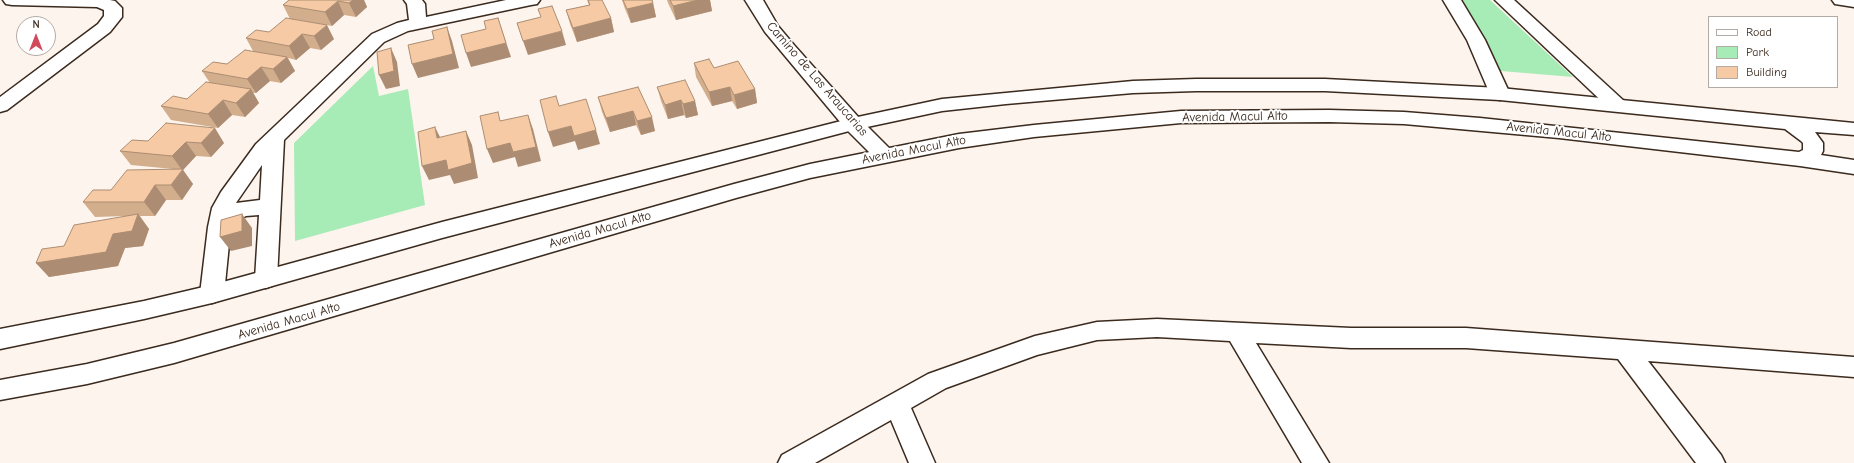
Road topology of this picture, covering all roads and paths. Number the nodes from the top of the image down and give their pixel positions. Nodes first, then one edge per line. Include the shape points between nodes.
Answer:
1 (12, 0) edge
2 (413, 0) edge
3 (532, 0) edge
4 (754, 0) edge
5 (1452, 0) edge
6 (1504, 0) edge
7 (1841, 0) edge
8 (1854, 2) edge
9 (418, 24) junction
10 (1325, 85) junction
11 (1500, 94) junction
12 (1617, 105) junction
13 (0, 106) edge
14 (1329, 116) junction
15 (1789, 122) junction
16 (853, 124) junction
17 (1854, 129) edge
18 (1623, 139) junction
19 (274, 140) junction
20 (884, 155) junction
21 (1800, 159) junction
22 (1854, 167) edge
23 (270, 209) junction
24 (221, 218) junction
25 (266, 279) junction
26 (212, 294) junction
27 (1237, 332) junction
28 (0, 339) edge
29 (1625, 350) junction
30 (1854, 367) edge
31 (0, 390) edge
32 (897, 404) junction
33 (791, 463) edge
34 (922, 463) edge
35 (1316, 463) edge
36 (1712, 463) edge

1 - 13 street via 98,2 109,5 114,12 104,28
2 - 9 street via 416,4
3 - 9 street
4 - 16 street, Camino de Las Araucarias via 771,28
5 - 11 street via 1476,40
6 - 12 street
7 - 8 street
9 - 19 street via 394,30 378,38
10 - 11 street
10 - 14 street via 1312,92 1311,98 1317,108
10 - 16 street via 1196,85 1069,92 942,105
11 - 12 street
12 - 15 street
12 - 18 street via 1632,116 1637,128 1630,137
14 - 18 street, Avenida Macul Alto via 1480,124
14 - 20 street, Avenida Macul Alto via 1181,117 1108,123 974,139
15 - 17 street
15 - 21 street via 1813,143 1813,150 1809,156
16 - 20 street, Camino de Las Araucarias
16 - 25 street via 442,230
18 - 21 street, Avenida Macul Alto
19 - 23 street
19 - 24 street via 253,161 229,197
20 - 31 street, Avenida Macul Alto via 734,191 174,353 87,374
21 - 22 street, Avenida Macul Alto
23 - 24 street via 242,209
23 - 25 street
24 - 26 street
25 - 26 street
26 - 28 street
27 - 29 street via 1351,338 1466,338
27 - 32 street via 1157,328 1097,331 1035,346 937,381
27 - 35 street
29 - 30 street
29 - 36 street
32 - 33 street
32 - 34 street

